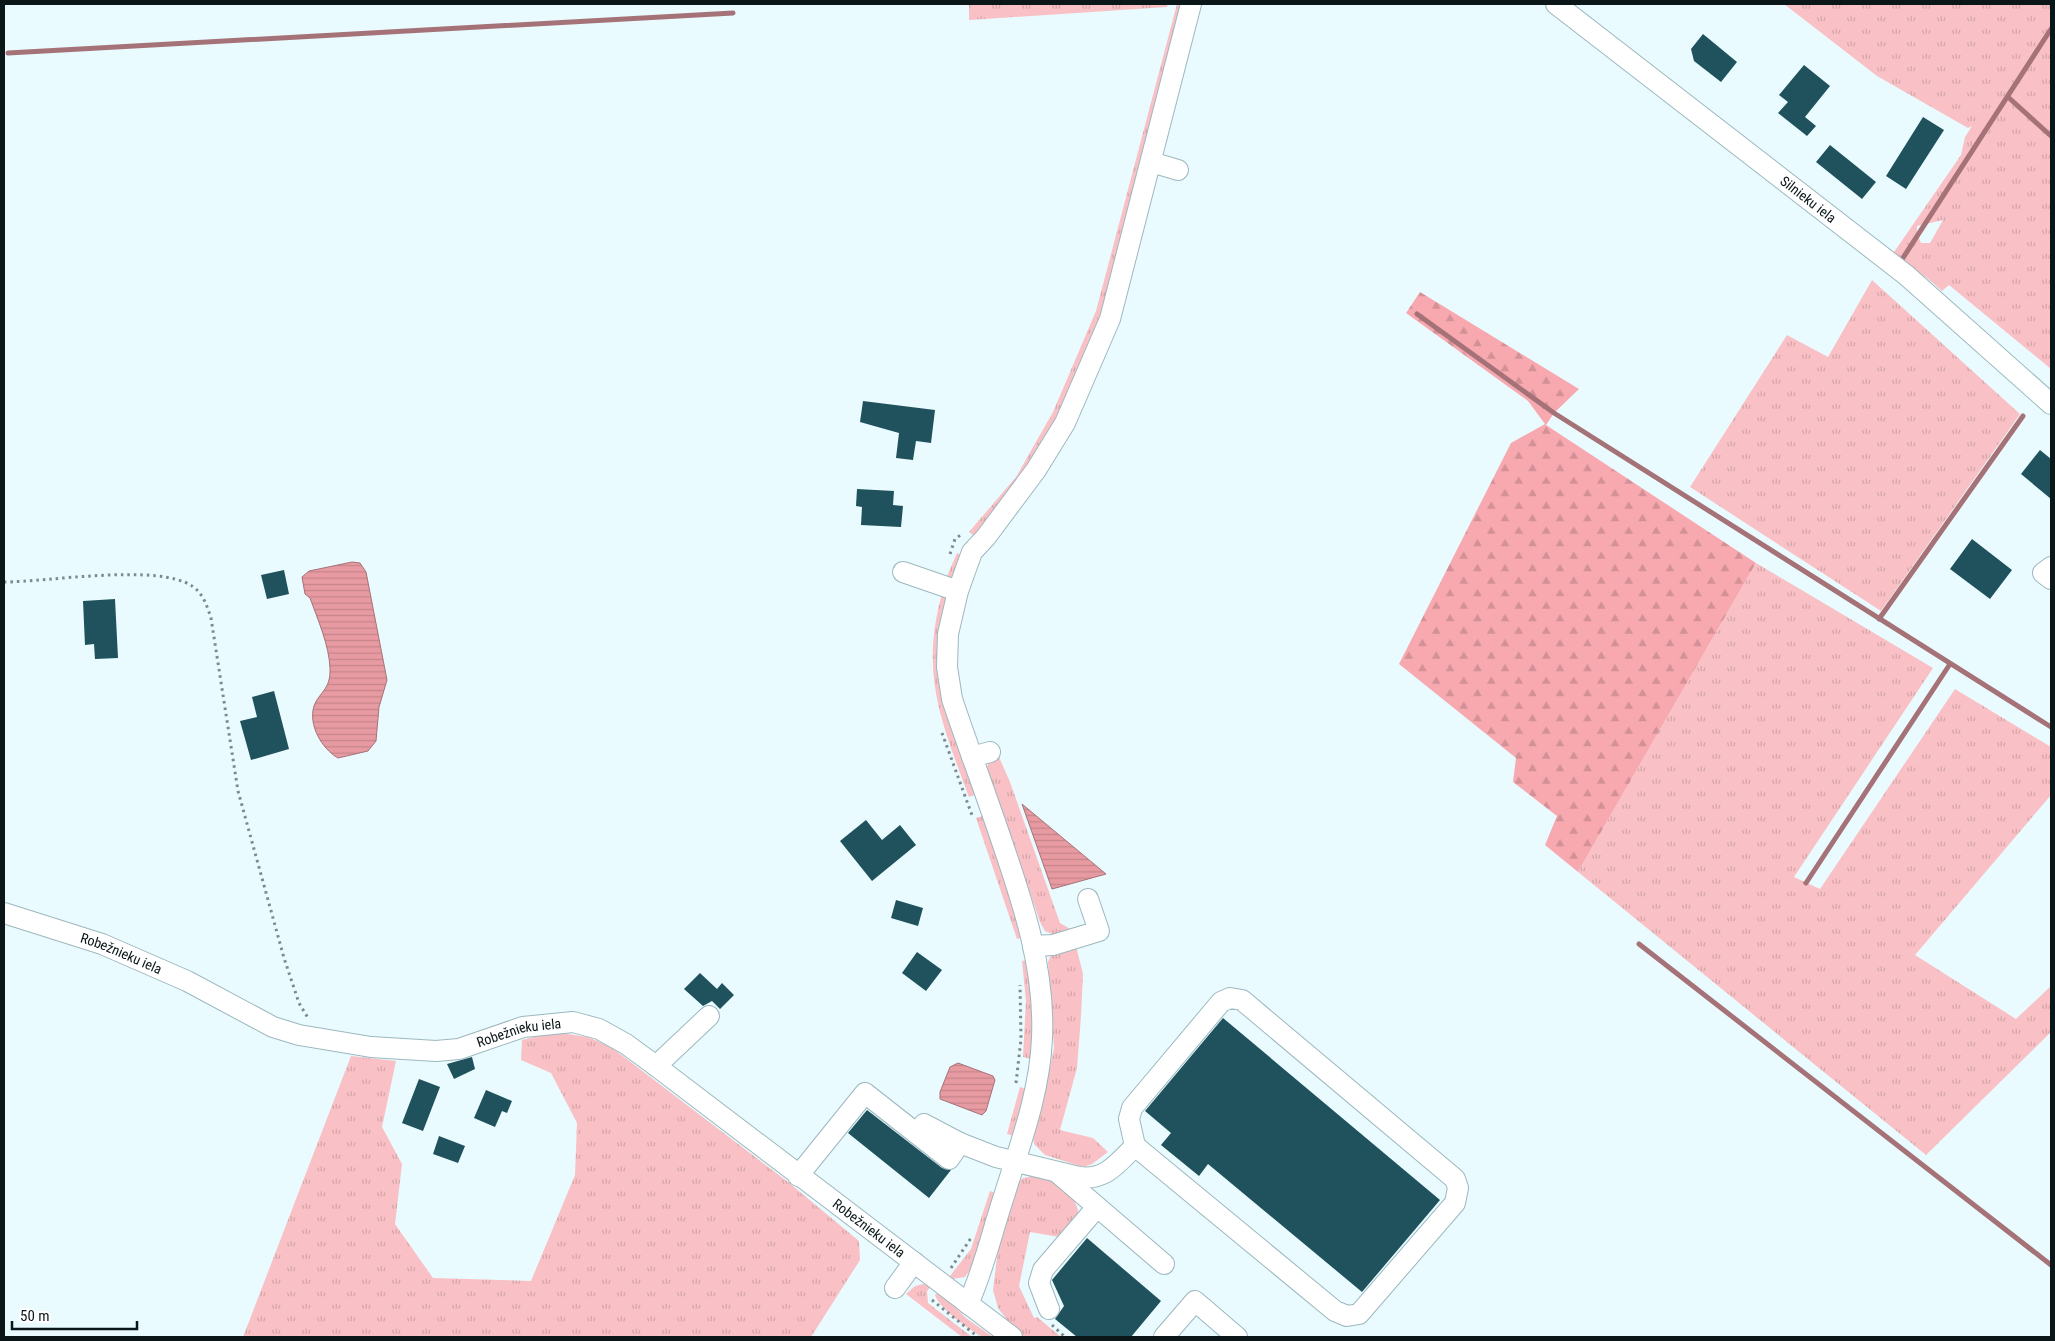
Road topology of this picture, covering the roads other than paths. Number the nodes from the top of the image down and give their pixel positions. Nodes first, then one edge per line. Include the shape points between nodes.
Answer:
1 (1191, 4) edge
2 (1556, 4) edge
3 (1151, 162) junction
4 (1178, 170) dead end
5 (2051, 404) edge
6 (2051, 567) edge
7 (902, 572) dead end
8 (2051, 579) edge
9 (958, 591) junction
10 (1088, 899) dead end
11 (4, 913) edge
12 (1034, 946) junction
13 (709, 1016) dead end
14 (656, 1066) junction
15 (1135, 1146) junction
16 (1016, 1160) junction
17 (1056, 1171) junction
18 (798, 1176) junction
19 (1097, 1207) junction
20 (914, 1262) junction
21 (1164, 1264) dead end
22 (895, 1288) dead end
23 (968, 1304) junction
24 (1049, 1309) dead end
25 (1012, 1337) edge
26 (1164, 1337) edge
27 (1237, 1337) edge

1 - 3 street
2 - 5 street, Silnieku iela via 1906,276
3 - 4 street
3 - 9 street via 1110,318 1078,396 1036,470 972,552
6 - 8 street via 2043,573
7 - 9 street
9 - 12 street via 948,634 947,667 952,699 981,755
10 - 12 street via 1099,931 1053,945
11 - 14 street, Robežnieku iela via 102,944 148,963 273,1027 324,1040 436,1051 459,1049 523,1027 573,1022 599,1029
12 - 16 street via 1042,1038 1037,1079
13 - 14 street
14 - 18 street, Robežnieku iela
15 - 15 street via 1129,1120 1132,1108 1221,1002 1230,998 1242,1000 1455,1179 1458,1188 1455,1203 1359,1314 1347,1316 1335,1311
15 - 17 street via 1103,1175 1091,1179
16 - 17 street
16 - 18 street via 996,1157 960,1143 924,1124 918,1133 865,1093
16 - 23 street via 980,1277
17 - 19 street
18 - 20 street, Robežnieku iela
19 - 21 street
19 - 24 street via 1043,1270 1039,1283
20 - 22 street
20 - 23 street, Robežnieku iela
23 - 25 street, Robežnieku iela
26 - 27 street via 1195,1301

